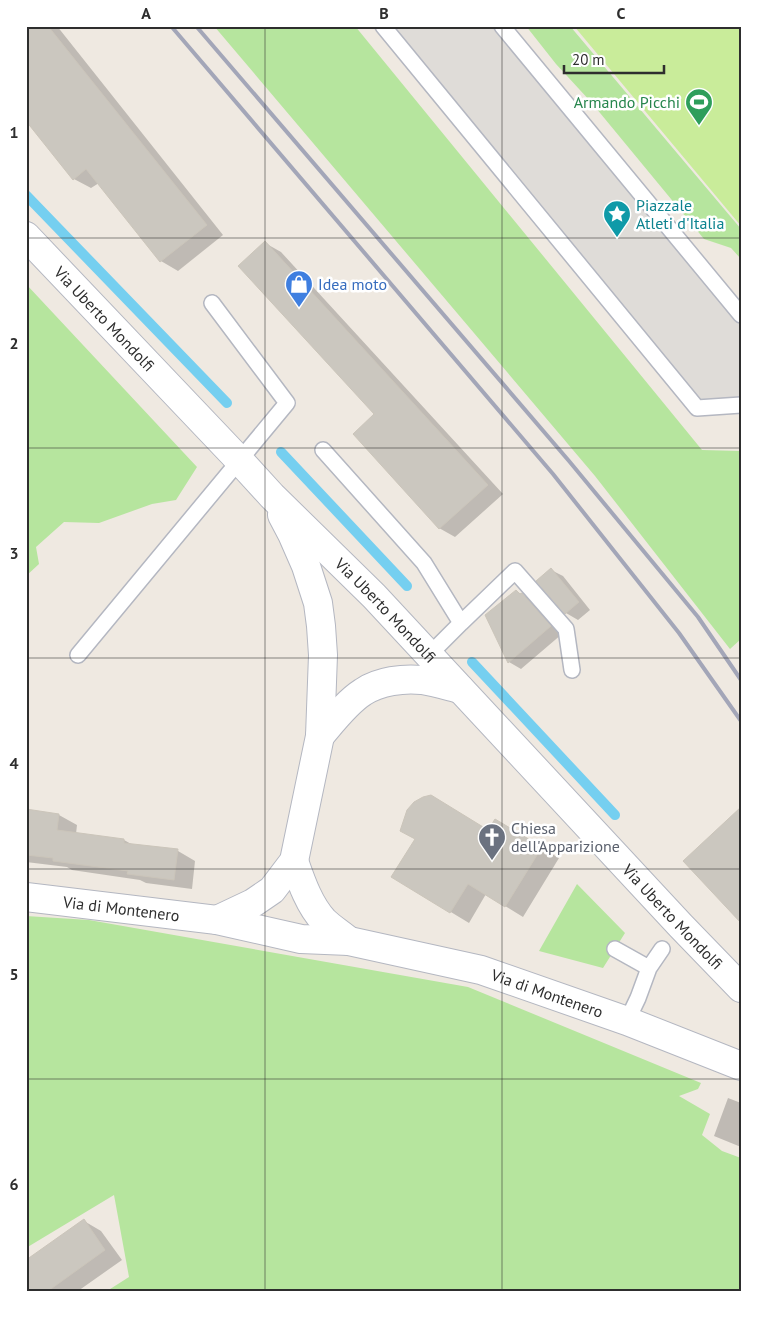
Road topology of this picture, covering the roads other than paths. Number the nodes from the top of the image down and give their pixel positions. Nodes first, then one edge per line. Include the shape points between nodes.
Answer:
1 (383, 26) edge
2 (502, 26) edge
3 (26, 236) edge
4 (212, 303) dead end
5 (741, 315) edge
6 (741, 405) edge
7 (322, 450) dead end
8 (240, 461) junction
9 (272, 496) junction
10 (461, 623) junction
11 (429, 655) junction
12 (78, 656) dead end
13 (572, 670) dead end
14 (460, 689) junction
15 (320, 736) junction
16 (294, 861) junction
17 (26, 897) edge
18 (217, 920) junction
19 (349, 940) junction
20 (662, 948) dead end
21 (615, 949) dead end
22 (650, 968) junction
23 (741, 988) edge
24 (627, 1021) junction
25 (741, 1066) edge

1 - 6 lane via 697,408
2 - 5 lane
3 - 8 main road, Via Uberto Mondolfi
4 - 8 lane via 287,402
7 - 10 lane via 424,563
8 - 9 main road, Via Uberto Mondolfi
8 - 12 lane
9 - 11 main road, Via Uberto Mondolfi
9 - 15 main road via 292,534 318,603 323,655
10 - 11 lane
10 - 13 lane via 515,572 566,629
11 - 14 main road, Via Uberto Mondolfi
14 - 15 main road via 422,680 395,680 382,684 363,692
14 - 23 main road, Via Uberto Mondolfi
15 - 16 main road
16 - 18 main road via 272,890
16 - 19 main road, Via di Montenero via 308,896 324,921
17 - 18 main road, Via di Montenero
18 - 19 main road, Via di Montenero via 301,939
19 - 24 main road, Via di Montenero via 481,970
20 - 22 lane
21 - 22 lane
22 - 24 lane
24 - 25 main road, Via di Montenero

